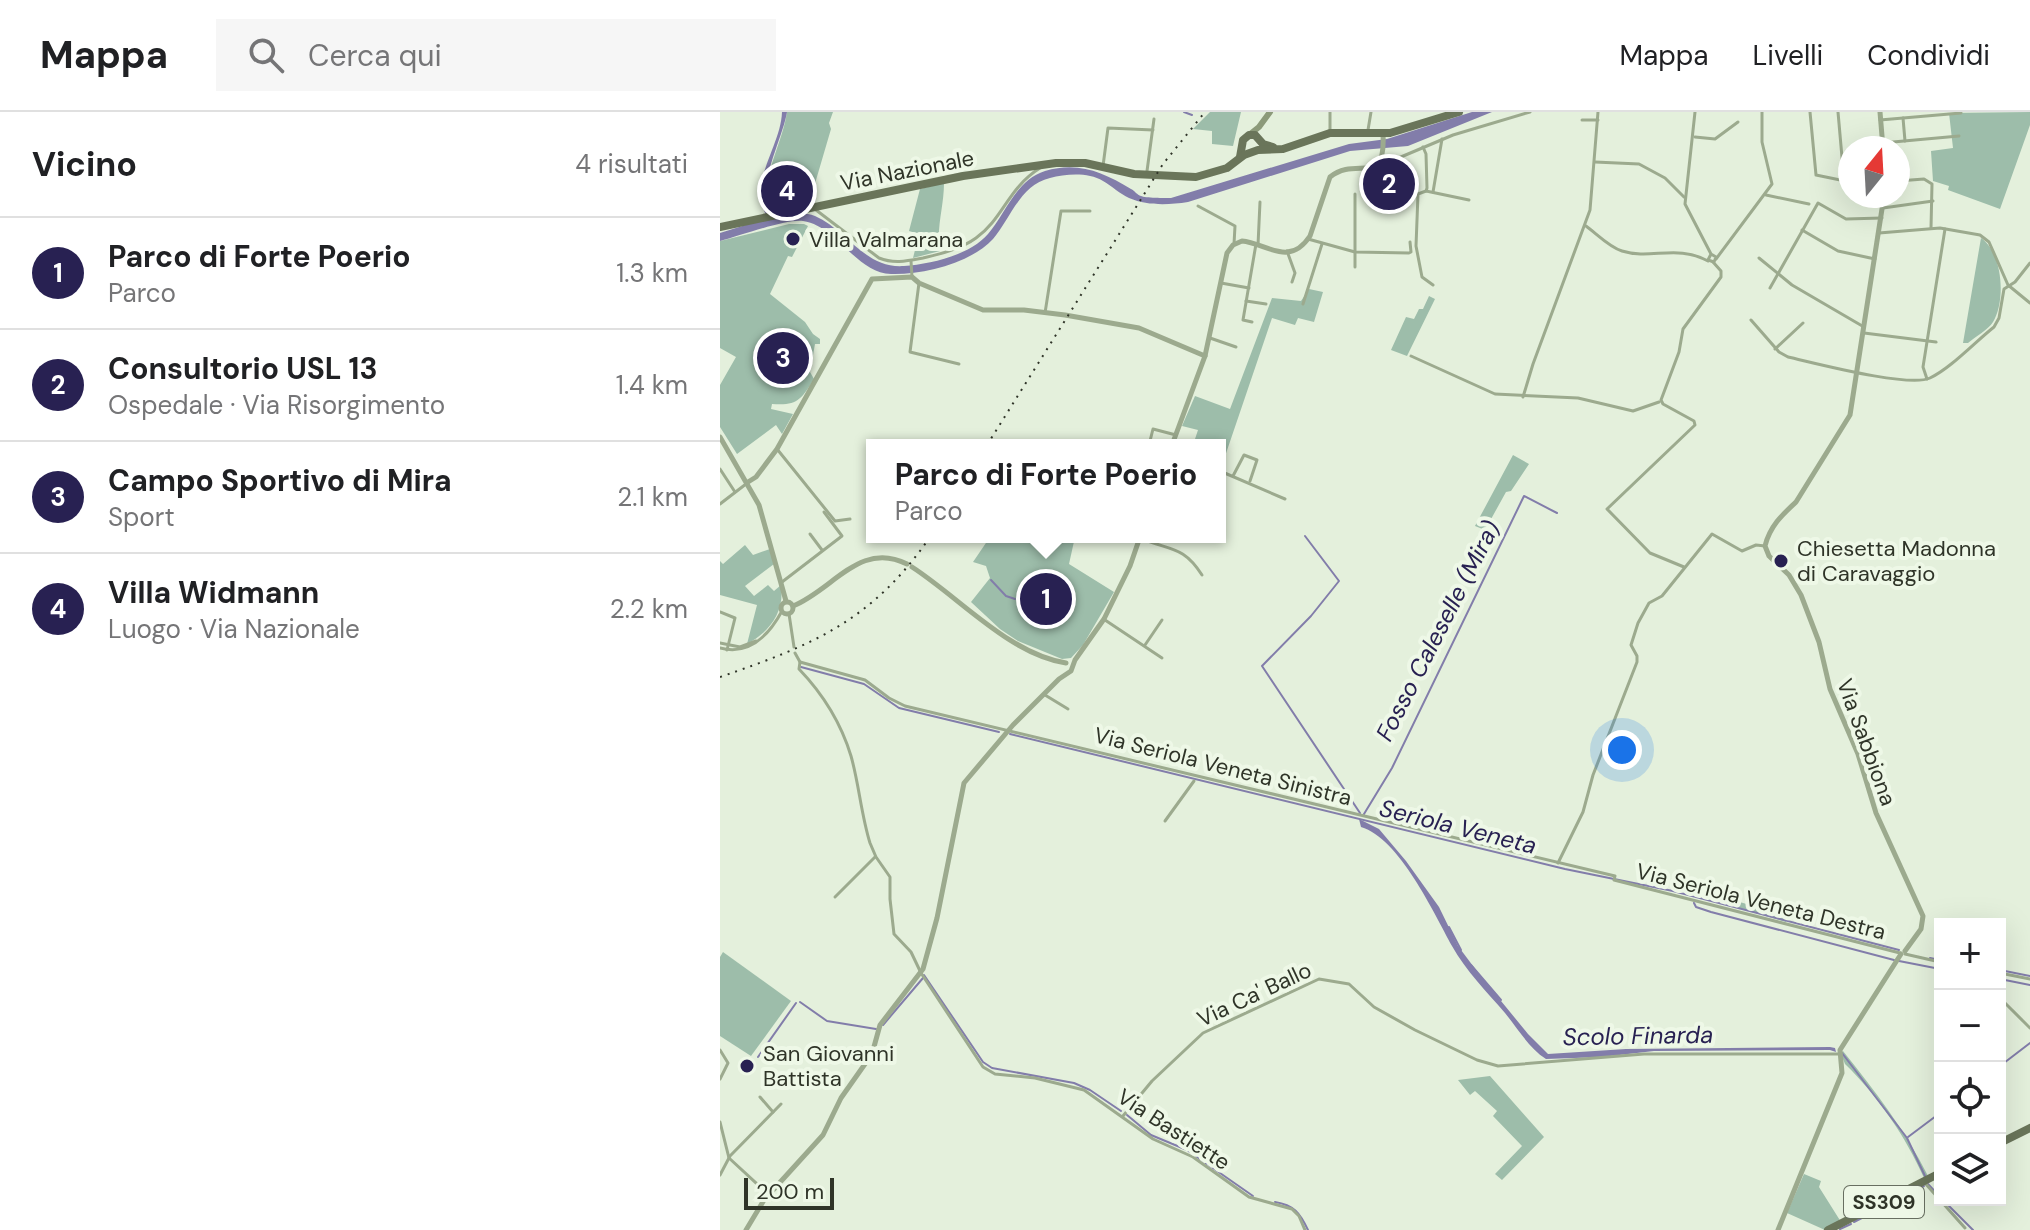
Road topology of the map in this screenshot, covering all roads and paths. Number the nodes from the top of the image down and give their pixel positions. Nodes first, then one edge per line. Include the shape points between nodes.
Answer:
1 (1330, 112) edge
2 (1371, 112) edge
3 (1457, 112) edge
4 (1530, 112) edge
5 (1598, 112) edge
6 (1695, 112) edge
7 (1762, 112) edge
8 (1810, 112) edge
9 (1838, 112) edge
10 (1880, 112) edge
11 (1961, 113) edge
12 (1922, 114) edge
13 (1268, 115) edge
14 (1903, 118) junction
15 (1154, 119) dead end
16 (1582, 120) dead end
17 (1598, 120) junction
18 (1880, 120) junction
19 (1738, 122) dead end
20 (1153, 130) junction
21 (1330, 133) junction
22 (1368, 134) junction
23 (1249, 135) joint
24 (1384, 136) junction
25 (1840, 136) edge
26 (1881, 136) edge
27 (1905, 136) edge
28 (1959, 136) dead end
29 (1694, 137) junction
30 (1442, 139) junction
31 (1910, 141) edge
32 (1254, 146) junction
33 (1423, 147) junction
34 (1383, 156) junction
35 (1398, 158) junction
36 (1595, 162) junction
37 (1042, 165) junction
38 (1102, 167) junction
39 (1151, 176) junction
40 (1838, 180) edge
41 (1910, 180) edge
42 (1426, 191) junction
43 (1433, 192) junction
44 (1355, 194) dead end
45 (1766, 195) junction
46 (1685, 197) junction
47 (1469, 200) dead end
48 (1933, 201) junction
49 (1260, 202) dead end
50 (1809, 204) dead end
51 (1910, 204) edge
52 (1198, 206) dead end
53 (815, 207) junction
54 (1883, 208) edge
55 (1090, 211) dead end
56 (1882, 218) junction
57 (1586, 226) junction
58 (720, 227) edge
59 (1931, 229) junction
60 (1945, 229) junction
61 (1802, 230) junction
62 (1879, 233) junction
63 (1308, 239) junction
64 (1410, 242) dead end
65 (1235, 244) junction
66 (1322, 244) junction
67 (1257, 245) junction
68 (1287, 251) junction
69 (1355, 252) junction
70 (1759, 258) dead end
71 (1875, 259) junction
72 (1713, 261) junction
73 (911, 262) junction
74 (2030, 263) edge
75 (1355, 267) dead end
76 (1779, 273) junction
77 (912, 275) junction
78 (1292, 282) dead end
79 (919, 283) junction
80 (1219, 283) junction
81 (1433, 285) dead end
82 (2008, 285) junction
83 (1249, 288) junction
84 (1770, 288) dead end
85 (1246, 301) junction
86 (2030, 303) edge
87 (1266, 304) dead end
88 (1303, 304) dead end
89 (1045, 313) junction
90 (1751, 320) dead end
91 (1252, 322) dead end
92 (1803, 323) dead end
93 (1864, 330) junction
94 (1210, 338) junction
95 (1927, 341) junction
96 (1936, 342) dead end
97 (1236, 347) dead end
98 (1775, 349) junction
99 (1205, 356) junction
100 (1411, 356) dead end
101 (959, 364) dead end
102 (1857, 372) junction
103 (1928, 379) junction
104 (1523, 397) junction
105 (1661, 402) junction
106 (1176, 435) junction
107 (720, 437) edge
108 (1150, 439) edge
109 (1174, 439) edge
110 (777, 449) junction
111 (720, 469) edge
112 (1226, 473) edge
113 (1233, 476) junction
114 (748, 482) junction
115 (1249, 482) junction
116 (735, 492) junction
117 (1285, 499) dead end
118 (720, 504) edge
119 (824, 512) dead end
120 (850, 519) dead end
121 (810, 534) dead end
122 (1138, 543) edge
123 (1152, 543) edge
124 (1765, 546) junction
125 (824, 551) junction
126 (1684, 567) junction
127 (1202, 575) dead end
128 (782, 582) junction
129 (786, 601) junction
130 (793, 606) junction
131 (720, 612) edge
132 (786, 612) junction
133 (1104, 619) junction
134 (1162, 620) dead end
135 (1145, 645) junction
136 (720, 646) edge
137 (794, 647) dead end
138 (728, 648) junction
139 (795, 653) dead end
140 (1162, 658) dead end
141 (799, 665) junction
142 (1066, 668) junction
143 (1045, 695) junction
144 (1068, 709) dead end
145 (1008, 730) junction
146 (1194, 781) dead end
147 (1165, 821) dead end
148 (876, 857) junction
149 (1558, 864) junction
150 (1614, 878) joint
151 (835, 897) dead end
152 (1903, 953) junction
153 (1934, 961) edge
154 (921, 973) junction
155 (2006, 974) edge
156 (2030, 979) edge
157 (2006, 1004) edge
158 (2030, 1028) edge
159 (720, 1050) edge
160 (1839, 1054) junction
161 (720, 1079) edge
162 (760, 1097) dead end
163 (781, 1104) dead end
164 (773, 1112) junction
165 (1123, 1116) junction
166 (720, 1122) edge
167 (2030, 1128) edge
168 (2006, 1140) edge
169 (723, 1146) edge
170 (729, 1158) junction
171 (720, 1175) edge
172 (1934, 1176) edge
173 (1924, 1182) junction
174 (769, 1195) junction
175 (1965, 1228) edge
176 (746, 1230) edge
177 (1305, 1230) edge
178 (1778, 1230) edge
179 (1828, 1230) edge

1 - 21 street
2 - 22 street
3 - 24 main road
4 - 30 street
5 - 17 street
6 - 29 street
7 - 45 street via 1762,142 1773,181
8 - 40 street via 1816,175
9 - 25 street
10 - 18 street
11 - 12 street
12 - 14 street
13 - 23 main road
13 - 32 main road
14 - 18 street
14 - 27 street
15 - 20 street
16 - 17 street
17 - 36 street
18 - 26 street
19 - 29 street via 1715,139
20 - 38 street via 1108,128
20 - 39 street
21 - 22 main road
21 - 32 main road via 1294,145
22 - 24 main road
23 - 32 main road
24 - 34 street
28 - 31 street
29 - 46 street
30 - 33 street
30 - 43 street
32 - 39 main road, Via Nazionale via 1227,168 1201,176
33 - 35 street
33 - 42 street
34 - 35 street
34 - 35 street
34 - 63 street via 1372,168 1331,176
36 - 46 street via 1639,164
36 - 57 street
37 - 38 main road, Via Nazionale
37 - 53 main road, Via Nazionale
37 - 73 street via 1019,184 978,237
38 - 39 main road, Via Nazionale
41 - 48 street via 1929,181
42 - 43 street
42 - 81 street via 1418,195 1416,246 1422,277
43 - 47 street
44 - 69 street
45 - 50 street
45 - 72 street
46 - 72 street
48 - 51 street
48 - 59 street
49 - 67 street
52 - 65 street via 1235,226
53 - 58 main road, Via Nazionale
53 - 73 street via 879,258
54 - 56 street
55 - 89 street via 1061,211
56 - 61 street via 1846,219 1818,203
56 - 62 street
57 - 72 street via 1622,251 1688,252
57 - 104 street
59 - 60 street
59 - 62 street
60 - 82 street via 1987,239
60 - 95 street
61 - 71 street via 1838,251
61 - 76 street
62 - 71 street
63 - 66 street
63 - 68 street
64 - 69 street via 1409,253
65 - 67 street
65 - 80 street via 1224,258
66 - 69 street
66 - 88 street
67 - 68 street
67 - 83 street
68 - 78 street via 1295,273
69 - 75 street
70 - 76 street
71 - 93 street
72 - 105 street via 1721,277 1683,329
73 - 77 street
74 - 82 street
76 - 84 street
76 - 93 street
77 - 79 street
77 - 110 street via 870,280
79 - 89 street via 983,310
79 - 101 street via 910,352
80 - 83 street
80 - 94 street
82 - 86 street
82 - 103 street via 1994,327
83 - 85 street
85 - 87 street
85 - 91 street via 1243,320
89 - 99 street via 1139,328
90 - 98 street
92 - 98 street
93 - 95 street
93 - 102 street
94 - 97 street
94 - 99 street
95 - 96 street
95 - 103 street via 1923,367
98 - 102 street via 1788,357
99 - 106 street
100 - 104 street via 1488,392
102 - 103 street
102 - 124 street via 1847,422
104 - 105 street via 1578,398 1633,411
105 - 126 street via 1695,425 1607,509 1650,553
106 - 108 street via 1153,429
106 - 109 street
107 - 114 street
110 - 114 street
110 - 120 street via 835,521
111 - 116 street
112 - 113 street
113 - 115 street
113 - 115 street via 1242,455 1256,459
114 - 116 street
114 - 128 street
115 - 117 street
116 - 118 street
119 - 125 street via 843,535
121 - 125 street
122 - 133 street
123 - 127 street via 1182,551
124 - 126 street via 1742,551 1712,534
124 - 152 street, Via Sabbiona via 1801,595 1879,821 1923,916 1921,929
125 - 128 street
126 - 149 street via 1642,614 1631,643 1637,662 1583,812
128 - 129 street
129 - 130 street
129 - 132 street
130 - 132 street
130 - 142 street via 861,561 886,557 910,566 951,594 1006,640
131 - 138 street via 735,618
132 - 137 street
132 - 138 street via 763,638
133 - 135 street
133 - 142 street
134 - 135 street
135 - 140 street
136 - 138 street
139 - 141 street, Via Bastiette
141 - 145 street, Via Seriola Veneta Sinistra via 865,680 898,703
141 - 148 street, Via Bastiette via 846,743
142 - 143 street
143 - 144 street
143 - 145 street
145 - 149 street, Via Seriola Veneta Sinistra
145 - 154 street via 962,787
146 - 147 street
148 - 151 street
148 - 154 street, Via Bastiette via 890,877 894,934
149 - 150 street, Via Seriola Veneta Sinistra
150 - 152 street, Via Seriola Veneta Destra
152 - 153 street, Via Seriola Veneta Destra
152 - 160 street
154 - 165 street, Via Bastiette via 986,1070 1079,1087
154 - 174 street via 880,1025 872,1054 823,1135
155 - 156 street
157 - 158 street
159 - 161 street via 728,1063
160 - 165 street, Via Ca' Ballo via 1658,1053 1498,1066 1415,1030 1374,1007 1349,984 1319,979 1203,1033
160 - 178 street via 1842,1075
162 - 164 street
163 - 164 street
164 - 170 street
165 - 177 street, Via Bastiette via 1249,1197 1294,1211
166 - 169 street
167 - 168 main road
169 - 170 street
170 - 171 street
170 - 174 street
172 - 173 main road, SS309
173 - 175 street
173 - 179 main road, SS309
174 - 176 street

